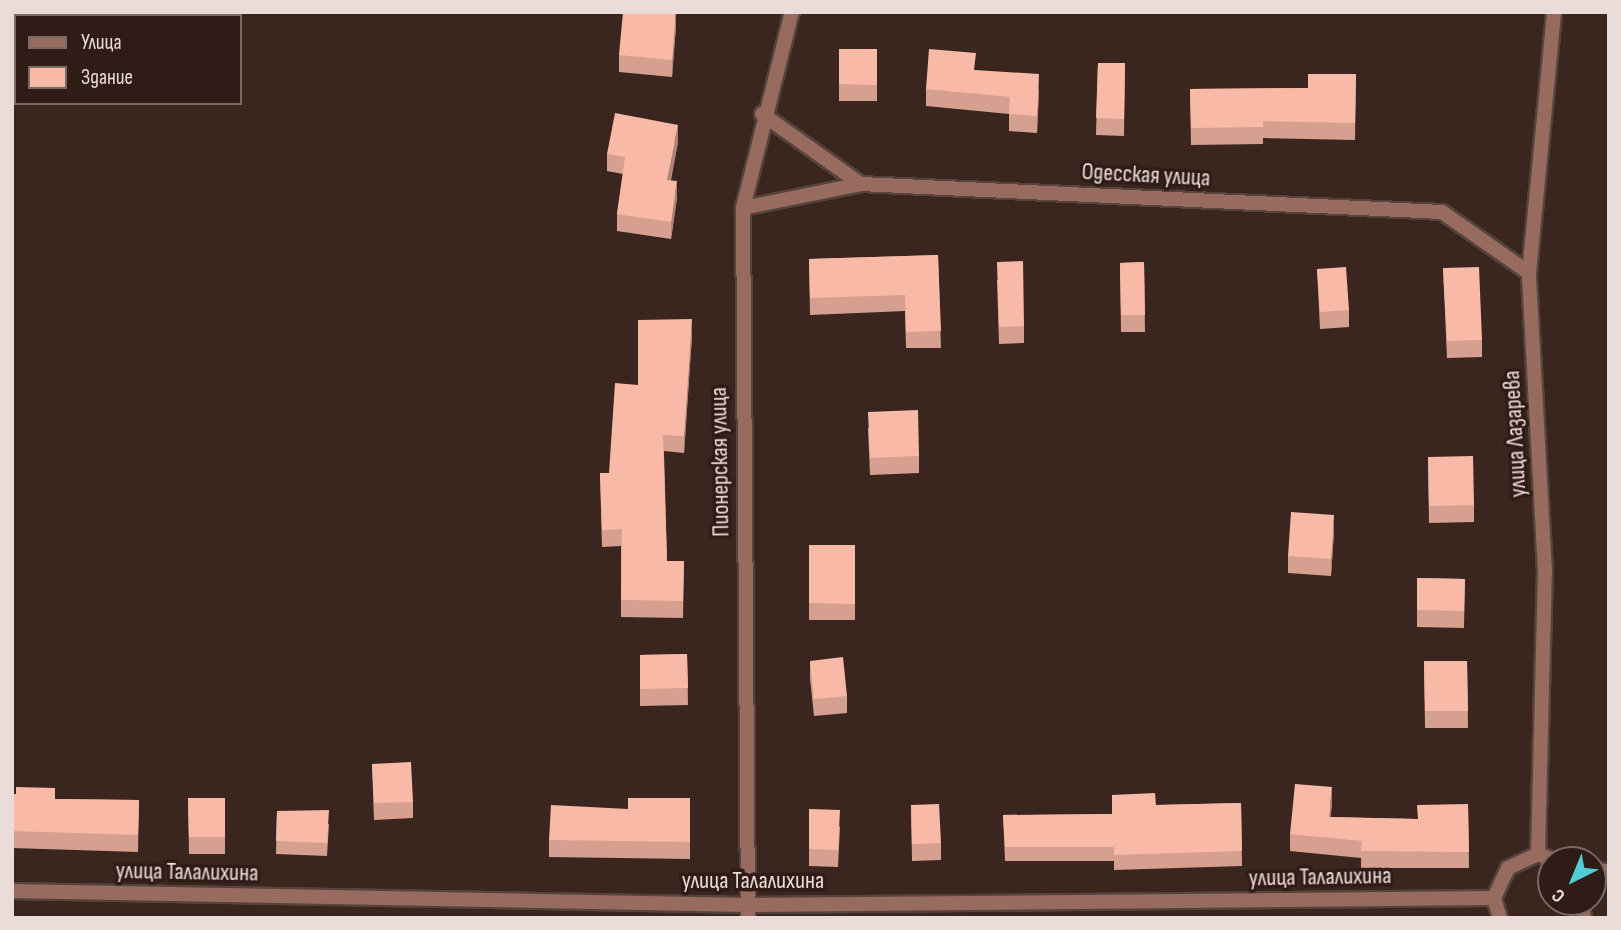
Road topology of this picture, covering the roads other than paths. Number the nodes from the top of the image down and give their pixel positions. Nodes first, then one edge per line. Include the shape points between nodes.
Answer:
1 (792, 12) edge
2 (1554, 12) edge
3 (762, 114) junction
4 (861, 184) junction
5 (743, 208) junction
6 (1529, 273) junction
7 (1538, 846) edge
8 (1537, 854) edge
9 (12, 891) edge
10 (1494, 898) junction
11 (748, 911) edge
12 (1500, 918) edge

1 - 3 street, Пионерская улица
2 - 6 street, улица Лазарева
3 - 4 street
3 - 5 street, Пионерская улица
4 - 5 street, Одесская улица
4 - 6 street, Одесская улица via 1441,212
5 - 11 street, Пионерская улица
6 - 7 street, улица Лазарева via 1545,572
8 - 10 street via 1508,868
9 - 11 street, улица Талалихина
10 - 11 street, улица Талалихина
10 - 12 street

